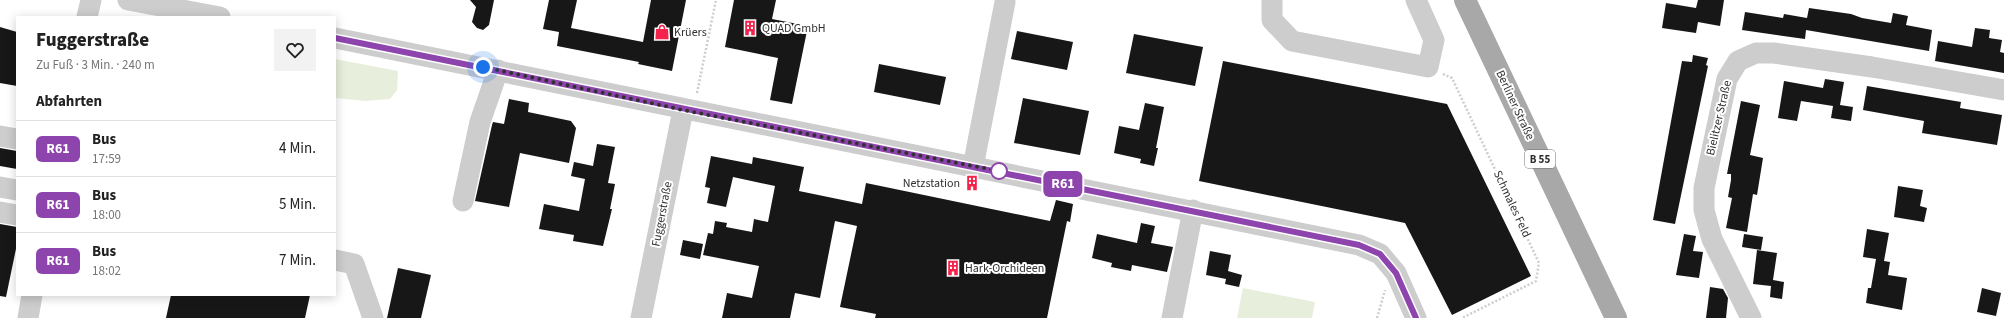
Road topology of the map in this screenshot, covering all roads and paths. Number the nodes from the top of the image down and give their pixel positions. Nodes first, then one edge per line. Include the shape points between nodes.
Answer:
1 (90, 0) edge
2 (128, 0) edge
3 (716, 0) edge
4 (1272, 0) edge
5 (1416, 0) edge
6 (1465, 0) edge
7 (1005, 2) dead end
8 (169, 8) edge
9 (87, 16) edge
10 (214, 16) edge
11 (336, 38) edge
12 (1428, 67) junction
13 (498, 70) junction
14 (2004, 90) edge
15 (688, 110) junction
16 (0, 136) edge
17 (16, 139) edge
18 (972, 167) junction
19 (0, 187) edge
20 (16, 190) edge
21 (463, 200) dead end
22 (1193, 210) junction
23 (0, 212) edge
24 (16, 215) edge
25 (336, 260) edge
26 (32, 296) edge
27 (28, 318) edge
28 (373, 318) edge
29 (641, 318) edge
30 (1172, 318) edge
31 (1416, 318) edge
32 (1462, 318) edge
33 (1616, 318) edge
34 (1751, 318) edge

1 - 9 street
2 - 8 street
3 - 15 path
4 - 12 street via 1272,20 1292,41
5 - 12 street via 1434,40
6 - 33 main road, Berliner Straße / B 55
7 - 18 street
8 - 10 street
11 - 13 street
12 - 32 path, Schmales Feld via 1452,78 1539,263 1536,280
13 - 15 street
13 - 21 street via 480,122
14 - 34 street, Bielitzer Straße via 1774,53 1756,53 1738,62 1726,79 1704,188 1704,210 1712,239
15 - 18 street
15 - 29 street, Fuggerstraße
16 - 17 street
18 - 22 street
19 - 20 street
22 - 30 street
22 - 31 street via 1359,245 1380,254 1396,273
23 - 24 street
25 - 28 street via 354,264
26 - 27 street

